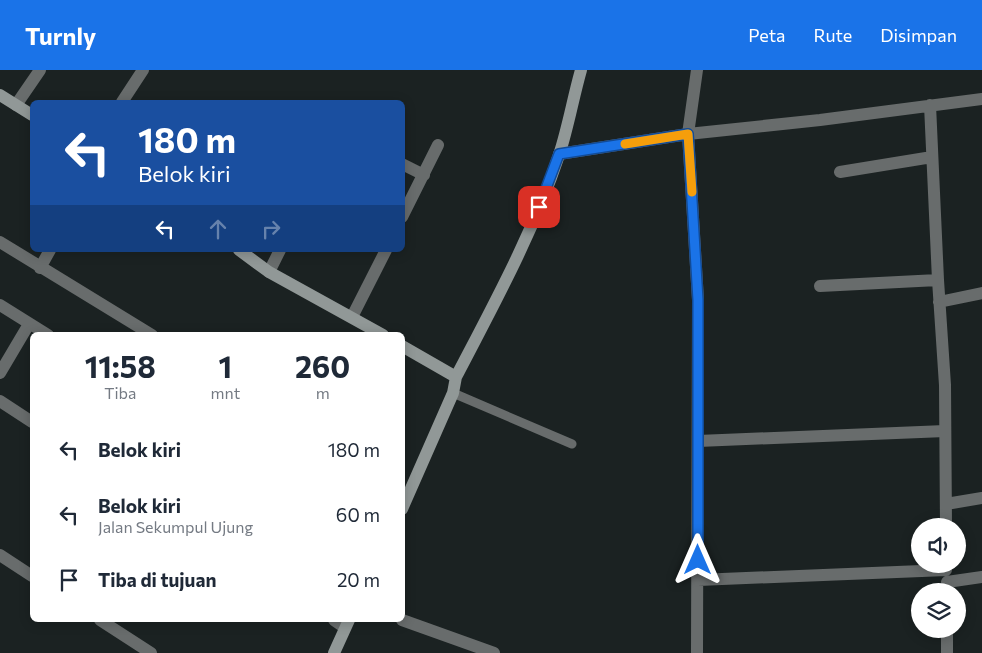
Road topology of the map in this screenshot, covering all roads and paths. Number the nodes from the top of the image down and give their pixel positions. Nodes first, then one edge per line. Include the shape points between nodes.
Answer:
1 (40, 70) edge
2 (143, 70) edge
3 (580, 70) edge
4 (697, 70) edge
5 (0, 95) edge
6 (982, 99) edge
7 (123, 100) edge
8 (16, 105) junction
9 (930, 105) junction
10 (30, 114) edge
11 (688, 134) junction
12 (438, 144) dead end
13 (559, 154) junction
14 (932, 158) junction
15 (405, 166) edge
16 (840, 172) dead end
17 (424, 175) junction
18 (405, 211) edge
19 (0, 242) edge
20 (49, 252) edge
21 (242, 252) edge
22 (279, 252) edge
23 (385, 252) edge
24 (40, 268) junction
25 (269, 272) junction
26 (938, 280) junction
27 (820, 286) dead end
28 (982, 293) edge
29 (939, 302) junction
30 (0, 305) edge
31 (352, 317) junction
32 (29, 324) junction
33 (43, 332) edge
34 (147, 332) edge
35 (378, 332) edge
36 (405, 348) edge
37 (0, 373) edge
38 (456, 377) junction
39 (453, 393) junction
40 (0, 401) edge
41 (30, 421) edge
42 (945, 431) junction
43 (698, 441) junction
44 (572, 444) dead end
45 (405, 496) edge
46 (982, 498) edge
47 (946, 504) junction
48 (946, 518) edge
49 (0, 555) edge
50 (30, 575) edge
51 (946, 577) edge
52 (982, 577) edge
53 (698, 580) junction
54 (405, 621) edge
55 (103, 622) edge
56 (342, 622) edge
57 (947, 638) edge
58 (151, 653) edge
59 (334, 653) edge
60 (494, 653) edge
61 (697, 653) edge
62 (947, 653) edge

1 - 8 street
2 - 7 street
3 - 13 main road
4 - 11 street
5 - 8 main road
6 - 9 street
8 - 10 main road
9 - 11 street
9 - 14 street
11 - 13 street
11 - 43 street via 698,300
12 - 17 street
13 - 38 main road via 514,267
14 - 16 street
14 - 26 street
15 - 17 street
17 - 18 street
19 - 24 street
20 - 24 street
21 - 25 main road
22 - 25 street
23 - 31 street
24 - 34 street
25 - 31 main road
26 - 27 street
26 - 29 street
28 - 29 street
29 - 42 street
30 - 32 street
31 - 35 main road
32 - 33 street
32 - 37 street
36 - 38 main road
38 - 39 main road
39 - 44 lane
39 - 45 main road
40 - 41 street
42 - 43 street
42 - 47 street
43 - 53 street
46 - 47 street
47 - 48 street
49 - 50 street
51 - 52 street
51 - 53 street
53 - 61 street
54 - 60 street
55 - 58 street
56 - 59 main road
57 - 62 street

